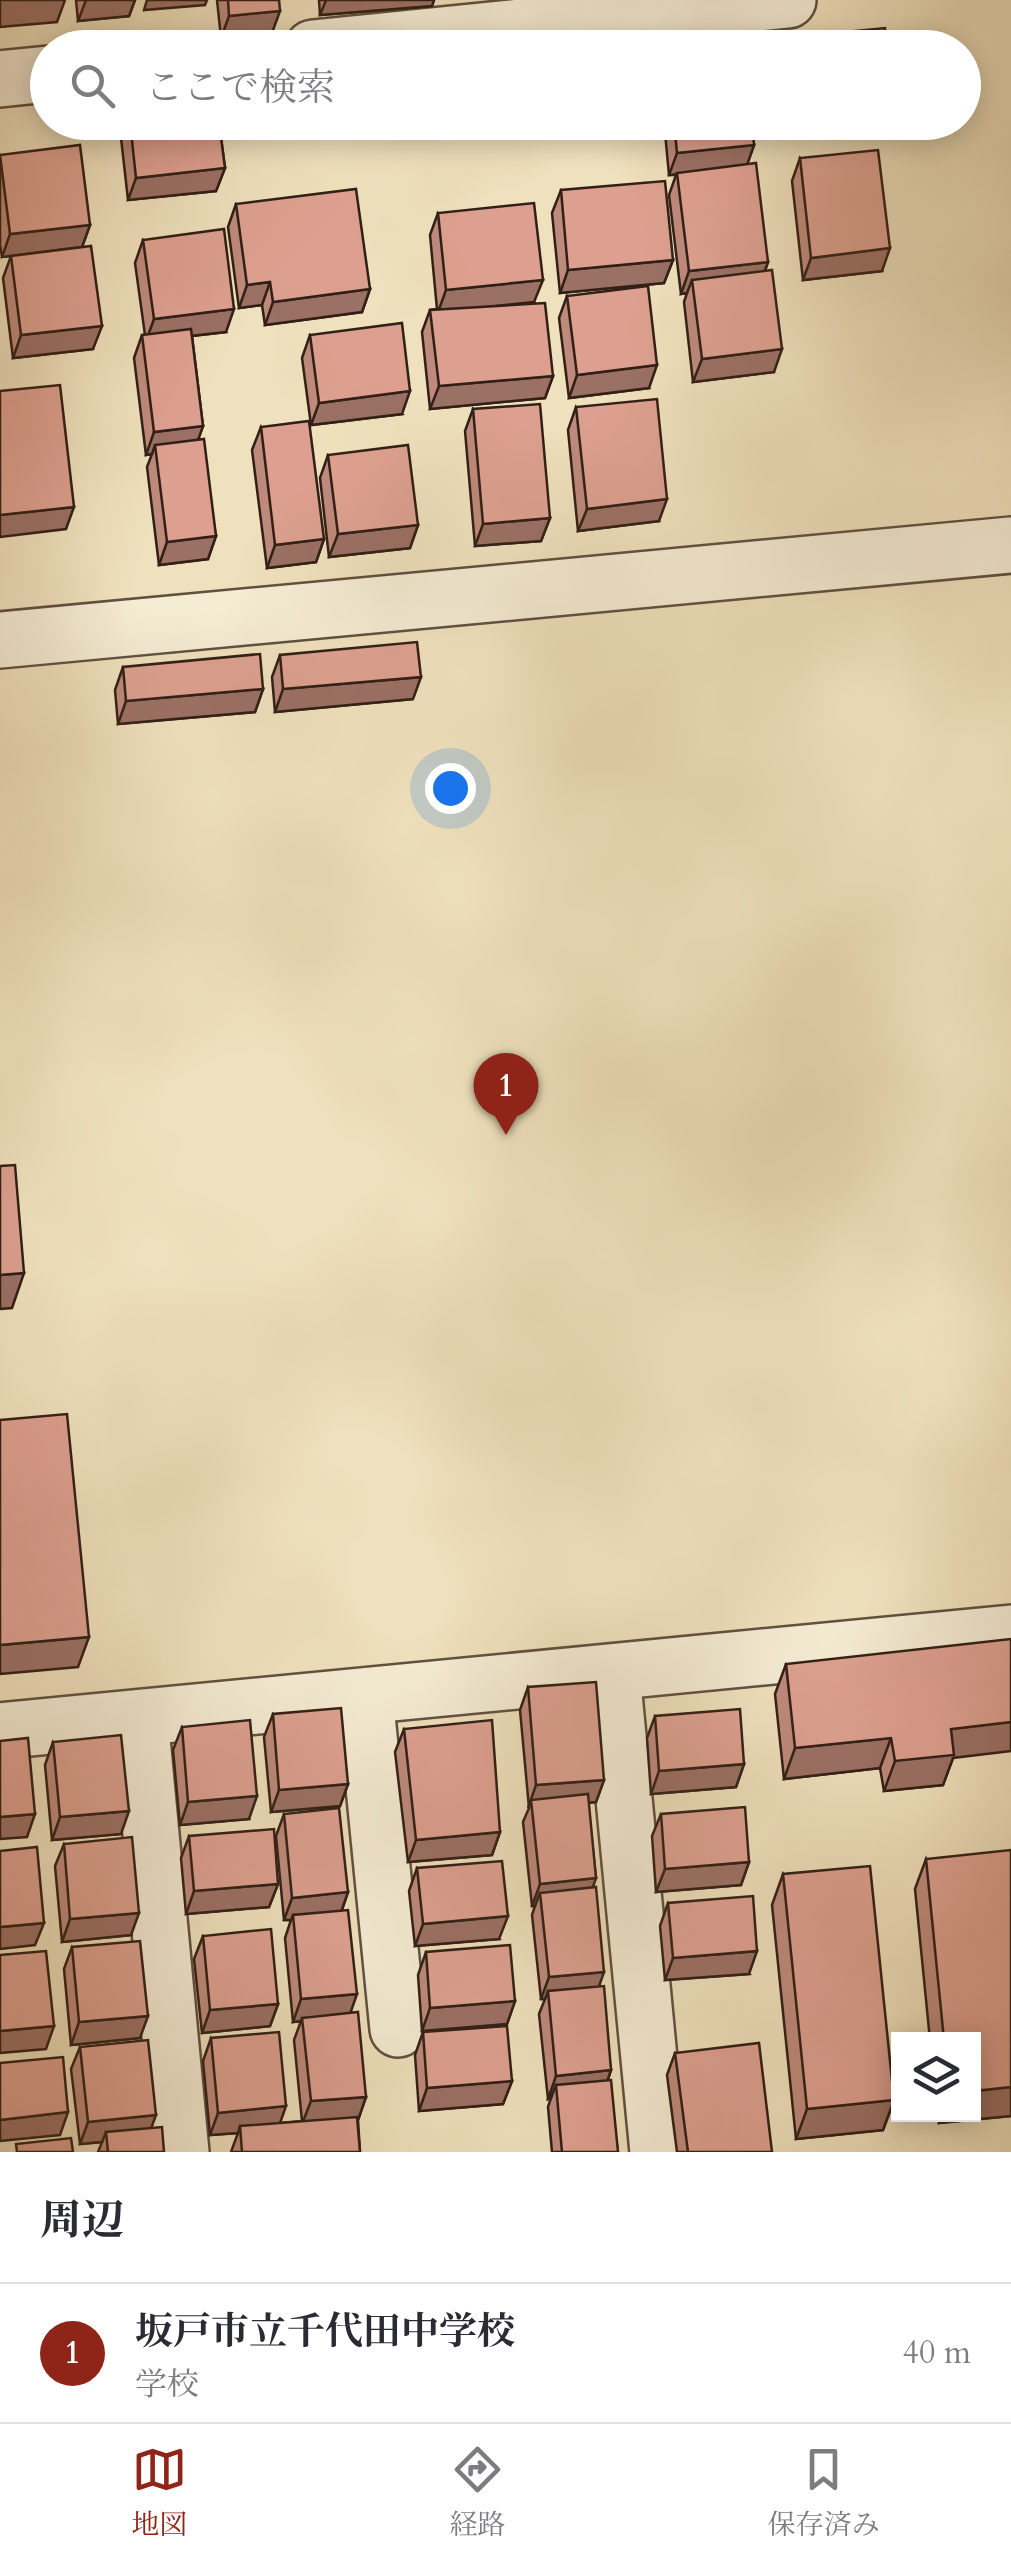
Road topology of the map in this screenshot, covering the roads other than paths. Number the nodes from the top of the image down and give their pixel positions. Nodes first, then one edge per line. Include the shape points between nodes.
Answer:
1 (788, 0) edge
2 (492, 30) edge
3 (30, 76) edge
4 (0, 79) edge
5 (1011, 545) edge
6 (0, 640) edge
7 (1011, 1633) edge
8 (612, 1674) junction
9 (365, 1696) junction
10 (140, 1718) junction
11 (0, 1731) edge
12 (398, 2029) dead end
13 (182, 2152) edge
14 (658, 2152) edge

1 - 2 street
3 - 4 street
5 - 6 street
7 - 8 street
8 - 9 street
8 - 14 street
9 - 10 street
9 - 12 street
10 - 11 street
10 - 13 street

